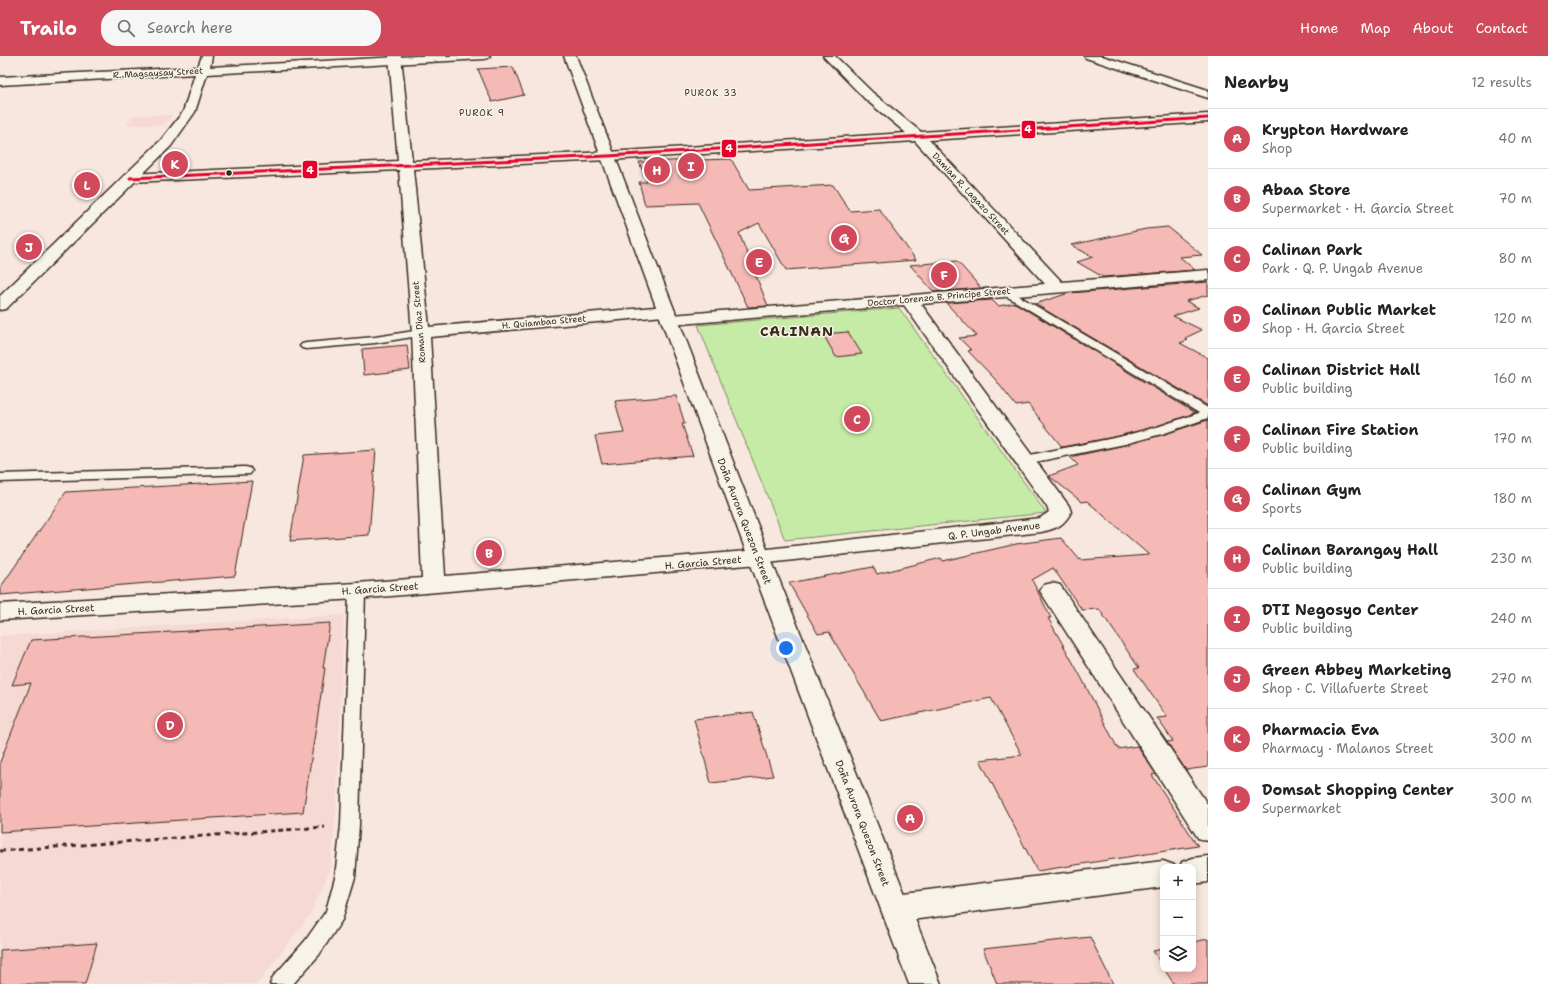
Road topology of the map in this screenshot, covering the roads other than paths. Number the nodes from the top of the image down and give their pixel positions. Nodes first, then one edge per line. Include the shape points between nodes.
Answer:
1 (208, 56) edge
2 (484, 56) edge
3 (570, 56) edge
4 (829, 56) edge
5 (1090, 56) edge
6 (395, 58) edge
7 (203, 70) junction
8 (0, 80) edge
9 (1208, 94) edge
10 (1208, 118) edge
11 (918, 136) junction
12 (608, 156) junction
13 (405, 166) junction
14 (130, 178) junction
15 (1208, 275) edge
16 (1058, 288) junction
17 (1007, 292) junction
18 (909, 300) junction
19 (0, 305) edge
20 (668, 316) junction
21 (421, 333) junction
22 (306, 346) dead end
23 (1208, 413) edge
24 (1025, 460) junction
25 (245, 471) dead end
26 (0, 478) edge
27 (759, 557) junction
28 (434, 584) junction
29 (357, 590) junction
30 (1052, 591) dead end
31 (1, 615) edge
32 (1208, 829) edge
33 (1208, 869) edge
34 (1196, 871) edge
35 (1160, 874) edge
36 (896, 908) junction
37 (280, 984) edge
38 (925, 984) edge

1 - 7 street
2 - 6 street, R. Magsaysay Street
3 - 12 street, Doña Aurora Quezon Street
4 - 11 street, Damian R. Lagazo Street via 869,96
5 - 9 street
6 - 7 street, R. Magsaysay Street
6 - 13 street, Roman Diaz Street
7 - 8 street, R. Magsaysay Street
7 - 14 street via 183,122 166,143
10 - 11 street
11 - 12 street
11 - 16 street, Damian R. Lagazo Street
12 - 13 street
12 - 20 street, Doña Aurora Quezon Street
13 - 14 street
13 - 21 street, Roman Diaz Street
14 - 19 street
15 - 16 street, Doctor Lorenzo B. Principe Street
16 - 17 street, Doctor Lorenzo B. Principe Street
17 - 18 street, Doctor Lorenzo B. Principe Street
17 - 23 lane
18 - 20 street, Doctor Lorenzo B. Principe Street
18 - 24 street, Q. P. Ungab Avenue
20 - 21 street, H. Quiambao Street
20 - 27 street, Doña Aurora Quezon Street
21 - 22 lane
21 - 28 street, Roman Diaz Street
23 - 24 lane via 1120,441
24 - 27 street, Q. P. Ungab Avenue via 1058,506 1058,518 1051,522
25 - 26 lane
27 - 28 street, H. Garcia Street
27 - 36 street, Doña Aurora Quezon Street
28 - 29 street, H. Garcia Street
29 - 31 street, H. Garcia Street
29 - 37 lane via 350,825 345,877 335,914 312,948
30 - 32 street
33 - 34 street
35 - 36 street
36 - 38 street, Doña Aurora Quezon Street

